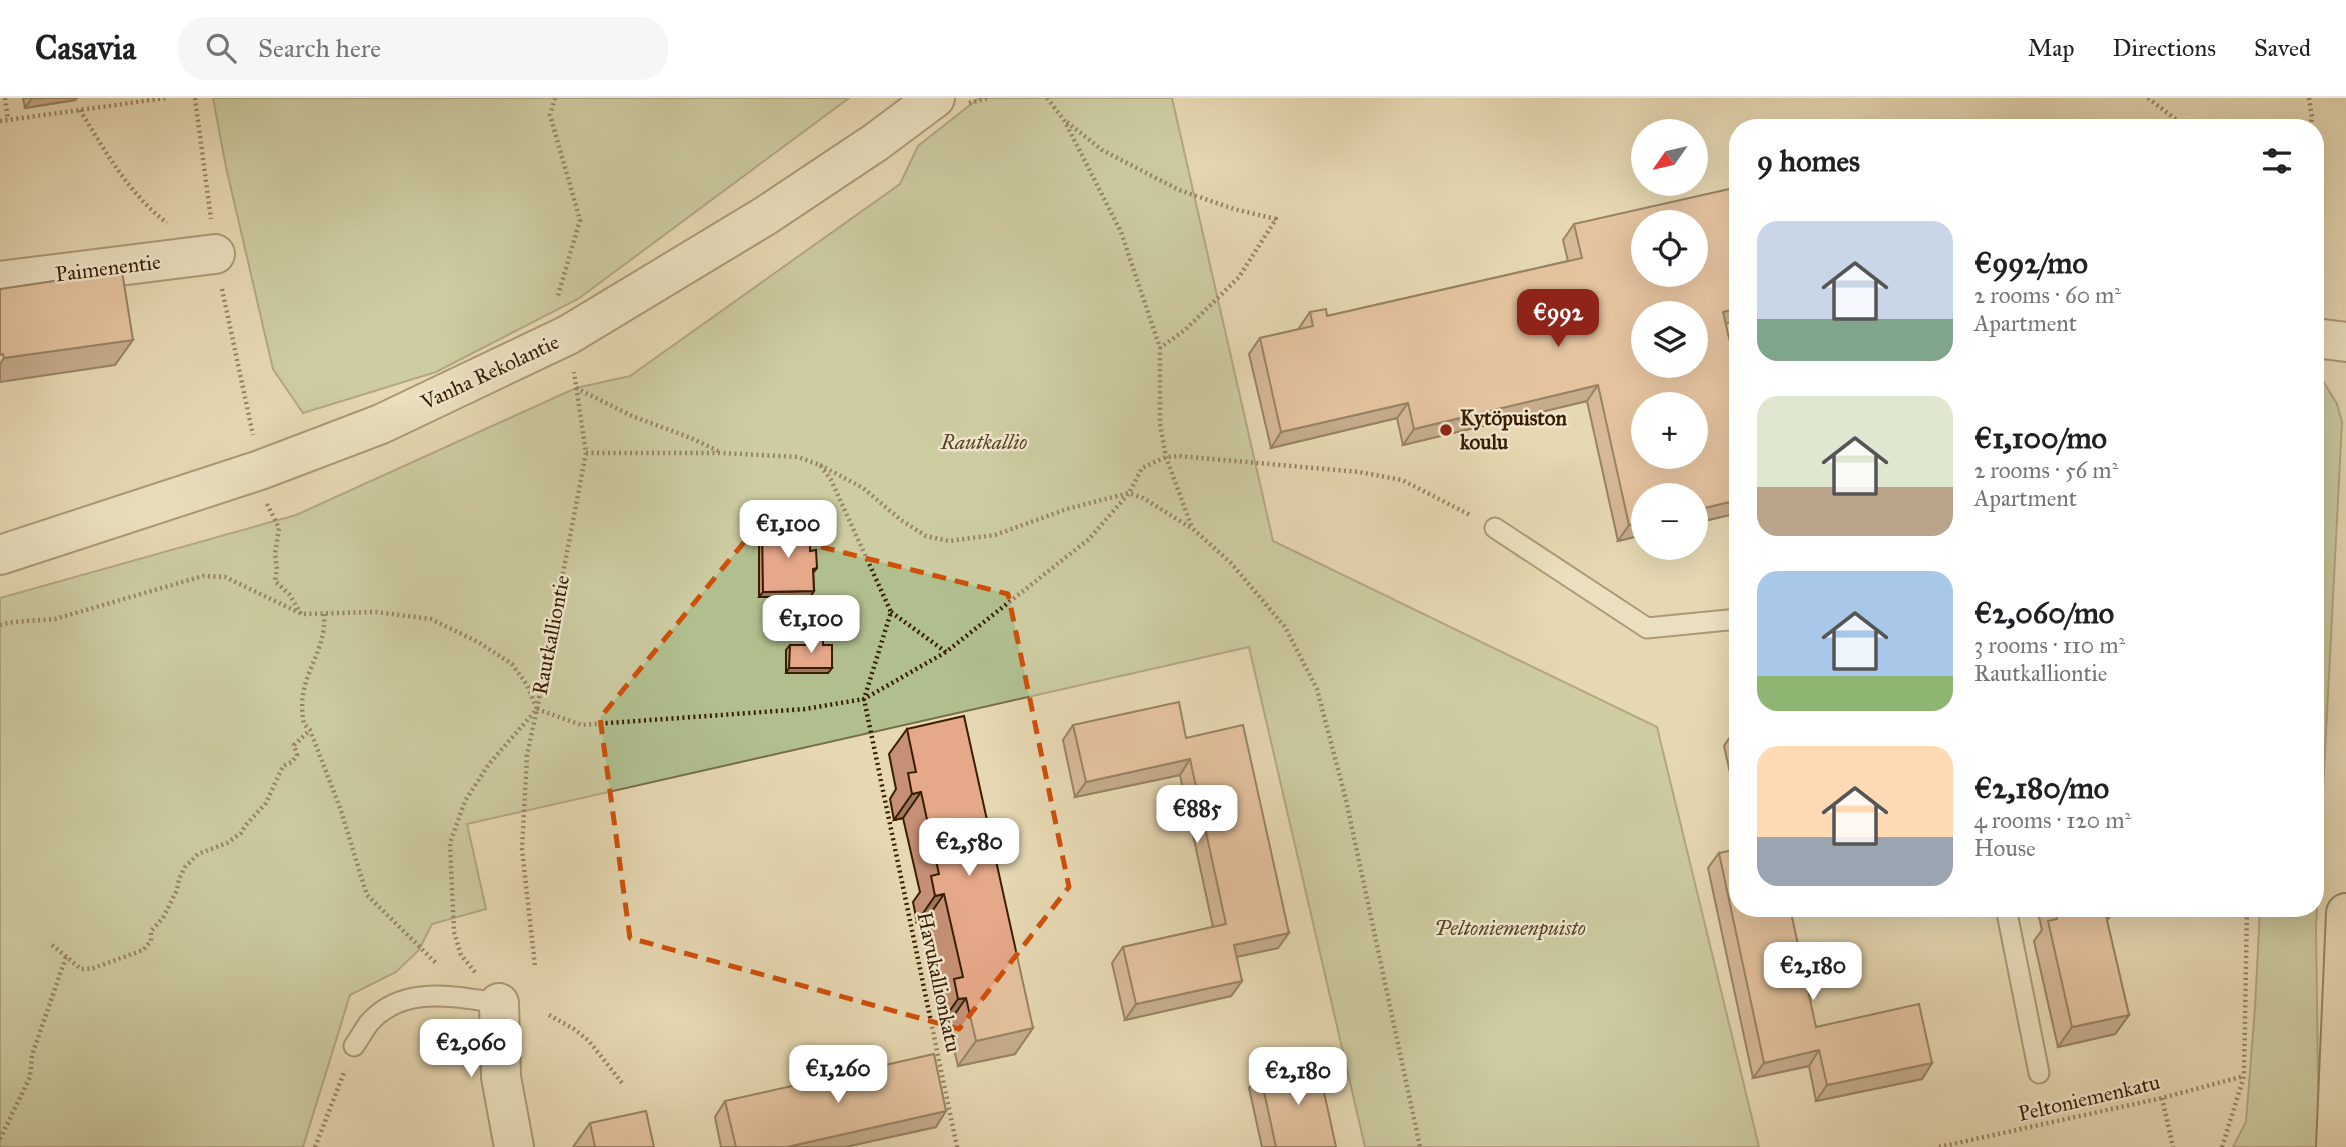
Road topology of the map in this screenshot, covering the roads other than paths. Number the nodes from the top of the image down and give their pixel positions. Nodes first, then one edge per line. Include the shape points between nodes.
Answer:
1 (935, 98) edge
2 (215, 254) road end
3 (0, 281) edge
4 (2324, 339) edge
5 (2346, 342) edge
6 (1495, 528) road end
7 (0, 555) edge
8 (1729, 620) edge
9 (2346, 913) edge
10 (2008, 917) edge
11 (2345, 965) edge
12 (499, 1003) joint
13 (354, 1046) road end
14 (2039, 1073) dead end
15 (514, 1147) edge
16 (2336, 1147) edge

1 - 7 street, Vanha Rekolantie via 765,216 568,335 381,424 260,470
2 - 3 street, Paimenentie
4 - 5 street
6 - 8 lane via 1647,628
9 - 11 main road
10 - 14 lane
11 - 16 main road
12 - 13 lane via 430,994 396,1003 370,1021
12 - 15 street via 500,1077

